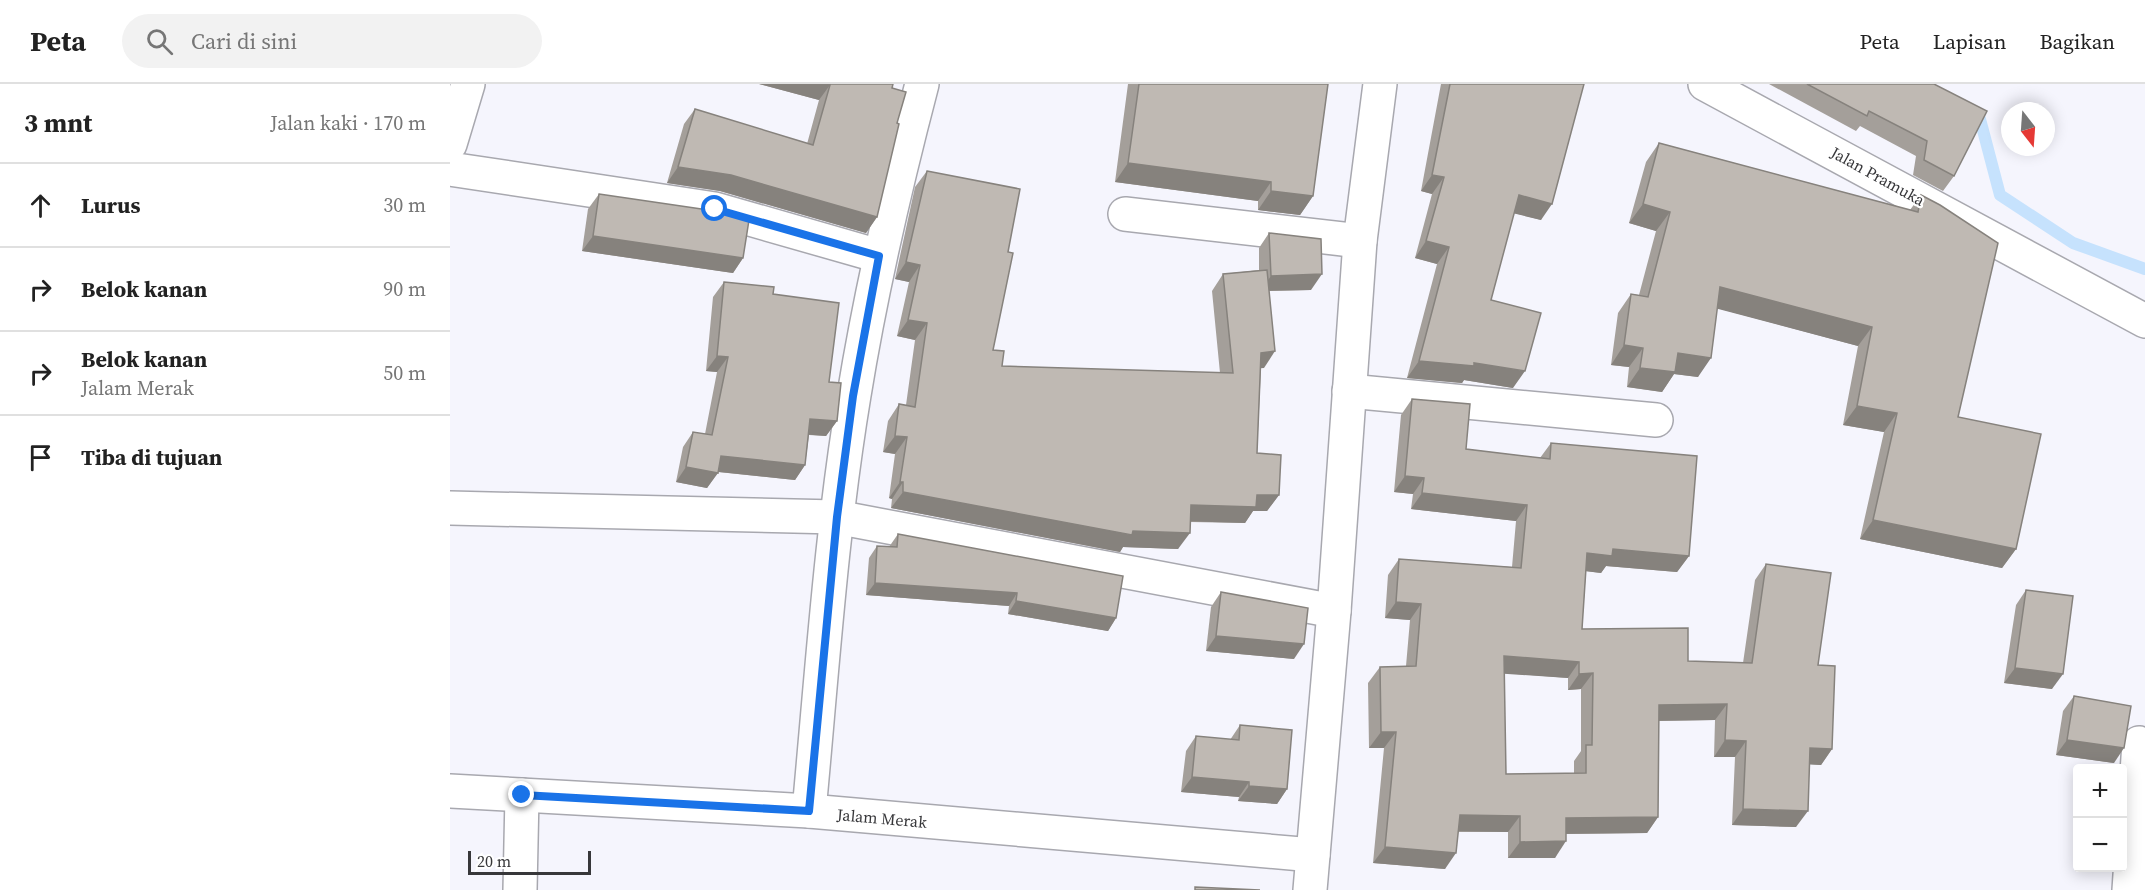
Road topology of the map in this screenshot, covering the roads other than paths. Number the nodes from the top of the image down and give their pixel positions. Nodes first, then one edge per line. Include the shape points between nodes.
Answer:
1 (468, 84) edge
2 (922, 84) edge
3 (1380, 84) edge
4 (1705, 84) edge
5 (450, 144) edge
6 (450, 169) edge
7 (1125, 214) dead end
8 (1359, 241) junction
9 (879, 256) junction
10 (2145, 321) edge
11 (1349, 391) junction
12 (1656, 420) dead end
13 (450, 508) edge
14 (837, 517) junction
15 (1334, 611) junction
16 (2139, 743) dead end
17 (450, 791) edge
18 (522, 795) junction
19 (809, 811) junction
20 (1313, 855) junction
21 (520, 890) edge
22 (1310, 890) edge
23 (2129, 890) edge

1 - 5 street
2 - 9 street
3 - 8 street
4 - 10 street, Jalan Pramuka
6 - 9 street via 715,209
7 - 8 street
8 - 11 street
9 - 14 street via 853,396
11 - 12 street
11 - 15 street
13 - 14 street
14 - 15 street
14 - 19 street
15 - 20 street
16 - 23 street
17 - 18 street, Jalam Merak
18 - 19 street, Jalam Merak
18 - 21 street
19 - 20 street, Jalam Merak
20 - 22 street

